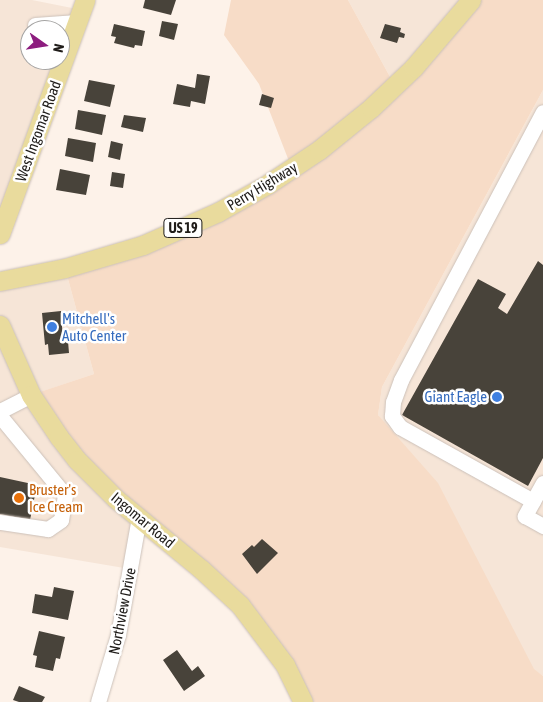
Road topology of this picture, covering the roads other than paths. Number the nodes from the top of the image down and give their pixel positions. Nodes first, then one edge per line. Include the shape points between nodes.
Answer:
1 (86, 0) edge
2 (471, 0) edge
3 (78, 22) junction
4 (70, 23) edge
5 (543, 112) edge
6 (0, 234) edge
7 (0, 281) edge
8 (0, 325) edge
9 (31, 395) junction
10 (0, 411) edge
11 (0, 416) edge
12 (543, 484) edge
13 (533, 501) junction
14 (139, 518) junction
15 (0, 522) edge
16 (543, 526) edge
17 (99, 701) edge
18 (303, 702) edge

1 - 3 main road, West Ingomar Road
2 - 7 main road, Perry Highway / US 19 via 414,67 371,108 319,150 260,189 201,220 144,244 65,268
3 - 4 street
3 - 6 main road, West Ingomar Road
5 - 13 street via 401,380 392,416 400,427
8 - 9 main road, Ingomar Road
9 - 10 street
9 - 14 main road, Ingomar Road via 78,460
11 - 15 street via 65,495 61,520 48,529
12 - 13 street
13 - 16 street via 525,516
14 - 17 street, Northview Drive via 118,636
14 - 18 main road, Ingomar Road via 240,605 285,665

